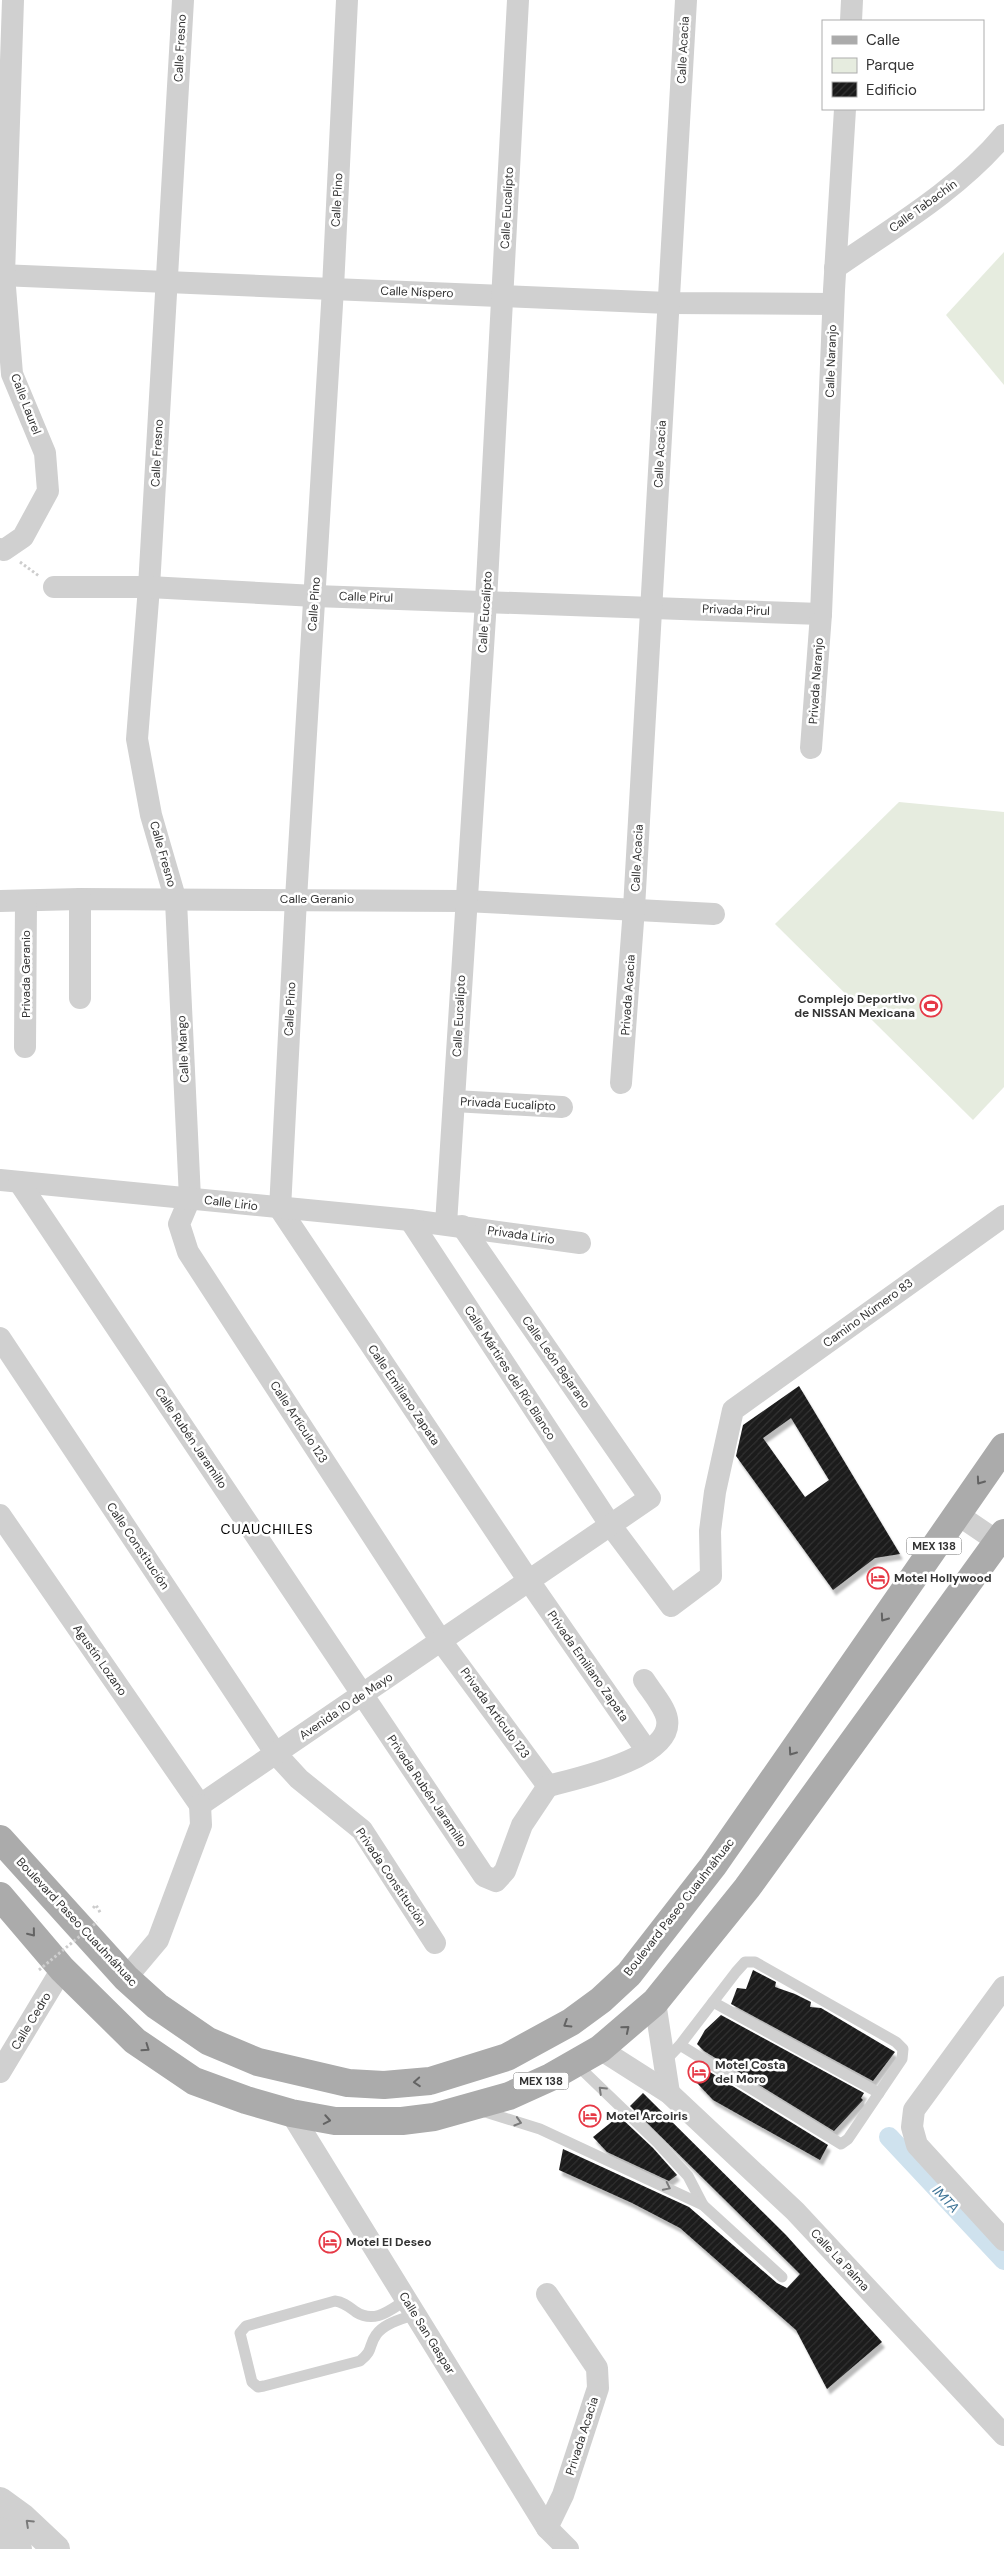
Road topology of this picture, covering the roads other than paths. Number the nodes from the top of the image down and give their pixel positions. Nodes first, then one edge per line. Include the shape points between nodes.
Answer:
1 (13, 0) edge
2 (183, 0) edge
3 (347, 0) edge
4 (518, 0) edge
5 (686, 0) edge
6 (852, 0) edge
7 (851, 20) edge
8 (845, 110) edge
9 (1004, 135) edge
10 (835, 268) junction
11 (2, 275) edge
12 (167, 282) junction
13 (333, 288) junction
14 (502, 295) junction
15 (668, 303) junction
16 (833, 304) junction
17 (2, 549) edge
18 (54, 587) road end
19 (149, 587) junction
20 (315, 596) junction
21 (486, 601) junction
22 (652, 607) junction
23 (821, 614) junction
24 (811, 748) dead end
25 (80, 898) junction
26 (296, 899) junction
27 (0, 900) edge
28 (26, 901) junction
29 (176, 901) junction
30 (466, 901) junction
31 (634, 908) junction
32 (714, 914) dead end
33 (80, 998) dead end
34 (26, 1048) dead end
35 (621, 1082) dead end
36 (454, 1100) junction
37 (562, 1106) dead end
38 (10, 1181) edge
39 (190, 1198) junction
40 (280, 1209) junction
41 (1004, 1216) edge
42 (410, 1220) junction
43 (453, 1225) junction
44 (580, 1243) dead end
45 (0, 1338) edge
46 (732, 1410) joint
47 (1004, 1447) edge
48 (650, 1498) joint
49 (957, 1514) junction
50 (0, 1515) edge
51 (612, 1526) junction
52 (1002, 1540) edge
53 (529, 1581) junction
54 (442, 1640) junction
55 (644, 1680) dead end
56 (362, 1695) junction
57 (647, 1751) junction
58 (276, 1754) junction
59 (548, 1786) junction
60 (200, 1806) junction
61 (0, 1839) edge
62 (0, 1896) edge
63 (435, 1943) dead end
64 (51, 1970) junction
65 (126, 1978) junction
66 (1004, 1987) edge
67 (655, 2002) junction
68 (713, 2002) junction
69 (680, 2045) junction
70 (600, 2049) junction
71 (664, 2061) junction
72 (575, 2063) junction
73 (0, 2072) edge
74 (646, 2078) junction
75 (669, 2093) junction
76 (879, 2093) junction
77 (471, 2108) junction
78 (291, 2113) junction
79 (703, 2204) junction
80 (1004, 2240) edge
81 (782, 2277) dead end
82 (547, 2294) dead end
83 (411, 2307) junction
84 (1004, 2435) edge
85 (0, 2500) edge
86 (547, 2528) junction
87 (0, 2531) edge
88 (18, 2549) edge
89 (56, 2549) edge
90 (568, 2549) edge

1 - 11 street, Calle Laurel
2 - 12 street, Calle Fresno
3 - 13 street, Calle Pino
4 - 14 street, Calle Eucalipto
5 - 15 street, Calle Acacia
6 - 7 street
8 - 10 street, Calle Naranjo
9 - 10 street, Calle Tabachín via 986,157 958,181
10 - 16 street, Calle Naranjo
11 - 12 street, Calle Níspero
11 - 17 street, Calle Laurel via 12,374 45,453 48,491 23,537
12 - 13 street, Calle Níspero
12 - 19 street, Calle Fresno
13 - 14 street, Calle Níspero
13 - 20 street, Calle Pino
14 - 15 street, Calle Níspero
14 - 21 street, Calle Eucalipto
15 - 16 street, Calle Níspero
15 - 22 street, Calle Acacia
16 - 23 street, Calle Naranjo
18 - 19 street, Calle Pirul
19 - 20 street, Calle Pirul
19 - 29 street, Calle Fresno via 138,739 151,815
20 - 21 street, Calle Pirul
20 - 26 street, Calle Pino
21 - 22 street, Calle Pirul
21 - 30 street, Calle Eucalipto
22 - 23 street, Privada Pirul
22 - 31 street, Calle Acacia
23 - 24 street, Privada Naranjo
25 - 28 street, Calle Geranio
25 - 29 street, Calle Geranio
25 - 33 street
26 - 29 street, Calle Geranio
26 - 30 street, Calle Geranio
26 - 40 street, Calle Pino
27 - 28 street, Calle Geranio
28 - 34 street, Privada Geranio
29 - 39 street, Calle Mango
30 - 31 street, Calle Geranio
30 - 36 street, Calle Eucalipto
31 - 32 street
31 - 35 street, Privada Acacia
36 - 37 street, Privada Eucalipto
36 - 43 street, Calle Eucalipto
38 - 39 street, Calle Lirio
38 - 56 street, Calle Rubén Jaramillo
39 - 40 street, Calle Lirio
39 - 54 street, Calle Artículo 123 via 178,1224 188,1252
40 - 42 street, Calle Lirio
40 - 53 street, Calle Emiliano Zapata
41 - 46 street, Camino Número 83
42 - 43 street, Calle Lirio
42 - 51 street, Calle Mártires del Río Blanco
43 - 44 street, Privada Lirio
43 - 48 street, Calle León Bejarano
45 - 58 street, Calle Constitución
46 - 51 street, Calle Mártires del Río Blanco via 710,1531 711,1576 671,1606
47 -> 49 main road, Boulevard Paseo Cuauhnáhuac / MEX 138
48 - 51 street, Avenida 10 de Mayo
49 - 52 street
49 -> 65 main road, Boulevard Paseo Cuauhnáhuac / MEX 138 via 713,1866 629,1974 601,2000 542,2040 507,2057 430,2082 348,2083 258,2062 208,2041 157,2006
50 - 60 street, Agustín Lozano
51 - 53 street, Avenida 10 de Mayo
52 - 67 main road, MEX 138 via 747,1888
53 - 54 street, Avenida 10 de Mayo
53 - 57 street, Privada Emiliano Zapata
54 - 56 street, Avenida 10 de Mayo
54 - 59 street, Privada Artículo 123
55 - 57 street via 667,1718 667,1727 659,1743
56 - 58 street, Avenida 10 de Mayo
56 - 59 street, Privada Rubén Jaramillo via 484,1876 496,1881 505,1871 522,1825
57 - 59 street via 608,1770
58 - 60 street, Avenida 10 de Mayo
58 - 63 street, Privada Constitución via 299,1779 362,1830
60 - 65 street via 201,1825 158,1940
61 - 65 main road, Boulevard Paseo Cuauhnáhuac / MEX 138
62 -> 64 main road, MEX 138
64 - 73 street, Calle Cedro
64 -> 78 main road, MEX 138 via 135,2041 194,2081
66 - 80 street via 914,2110 914,2136
70 -> 67 main road, MEX 138
67 - 71 street
68 - 69 lane
68 - 76 lane
68 - 76 lane via 745,1962 755,1962 903,2049 902,2059
69 - 71 lane
69 - 76 lane via 841,2144 848,2139
70 - 72 main road, MEX 138
70 - 74 street, Calle La Palma
71 - 74 lane
71 - 75 street
72 - 77 main road, MEX 138 via 509,2096
79 -> 72 lane via 688,2176
74 - 75 street, Calle La Palma
75 - 84 street, Calle La Palma via 795,2211
78 -> 77 main road, MEX 138 via 335,2121 370,2122 434,2116
77 -> 79 lane via 549,2133
78 - 83 street, Calle San Gaspar
79 - 81 lane
82 - 86 street, Privada Acacia via 597,2368 598,2388 563,2496
83 - 83 lane via 368,2317 335,2301 246,2326 240,2333 252,2382 258,2387 264,2386 360,2361 370,2354 376,2335
83 - 86 street, Calle San Gaspar
89 -> 85 street
86 - 90 street, Calle San Gaspar
87 - 88 street

